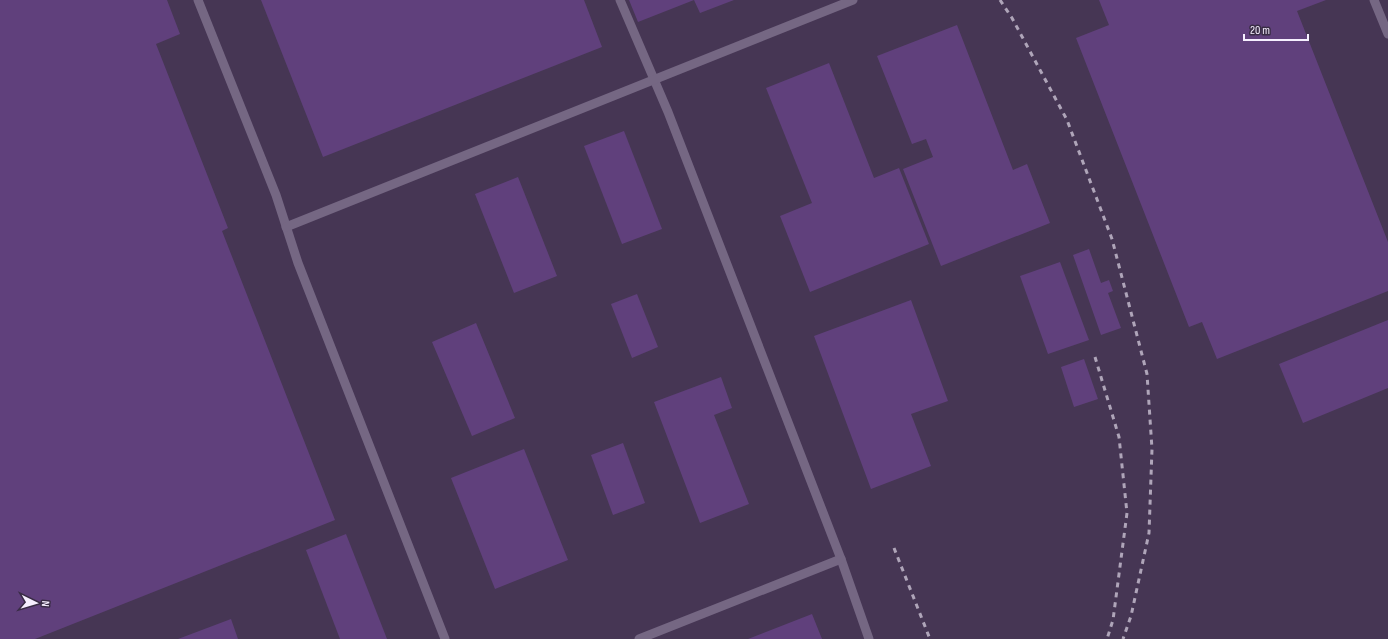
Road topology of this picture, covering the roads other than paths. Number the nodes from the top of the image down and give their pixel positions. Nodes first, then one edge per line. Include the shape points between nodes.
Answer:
1 (198, 0) edge
2 (620, 0) edge
3 (853, 0) edge
4 (1374, 0) edge
5 (1388, 34) edge
6 (654, 80) junction
7 (286, 227) junction
8 (841, 559) junction
9 (445, 639) edge
10 (639, 639) edge
11 (869, 639) edge

1 - 7 lane via 276,195
2 - 6 lane
3 - 6 lane
4 - 5 lane
6 - 7 lane
6 - 8 lane
7 - 9 lane via 300,270
8 - 10 lane
8 - 11 lane

